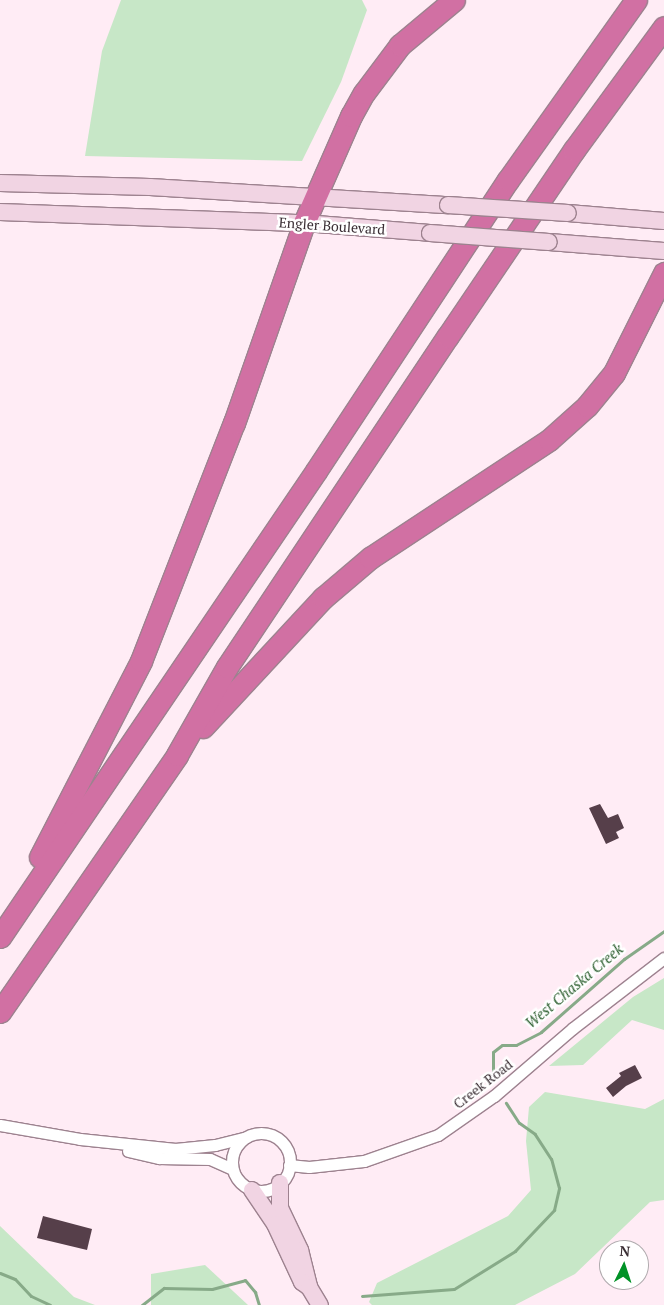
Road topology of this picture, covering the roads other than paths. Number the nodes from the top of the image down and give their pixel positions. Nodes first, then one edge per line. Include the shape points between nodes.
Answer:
1 (454, 0) edge
2 (636, 0) edge
3 (664, 27) edge
4 (0, 183) edge
5 (315, 198) junction
6 (0, 212) edge
7 (664, 221) edge
8 (304, 222) junction
9 (664, 251) edge
10 (664, 273) edge
11 (177, 755) junction
12 (0, 931) edge
13 (0, 937) edge
14 (664, 958) edge
15 (0, 1012) edge
16 (0, 1125) edge
17 (246, 1137) junction
18 (80, 1139) junction
19 (289, 1165) junction
20 (232, 1169) junction
21 (280, 1183) junction
22 (252, 1190) junction
23 (309, 1287) junction
24 (320, 1305) edge

1 - 5 highway via 400,45 364,93
2 - 13 highway via 508,180 300,496
3 - 11 highway via 574,150 448,336 227,667
4 - 5 main road, Engler Boulevard via 150,187
5 - 7 main road, Engler Boulevard, bridge
5 - 8 highway
6 - 8 main road, Engler Boulevard
8 - 9 main road, Engler Boulevard, bridge
8 - 12 highway via 234,424 141,661 75,793
10 - 11 highway via 614,372 587,406 549,440 378,553 329,593
11 - 15 highway
14 - 19 street, Creek Road via 572,1028 494,1096 438,1134 364,1161 309,1167
16 - 18 street
17 - 18 street via 215,1145 175,1149
17 - 19 street via 255,1134 273,1136 286,1148
17 - 20 street via 234,1150
18 - 20 street via 159,1158 210,1159
19 - 21 street
20 - 22 street via 236,1178
21 - 22 street via 272,1189
21 - 23 main road via 280,1208 300,1250
22 - 23 main road via 274,1224 302,1282
23 - 24 main road

